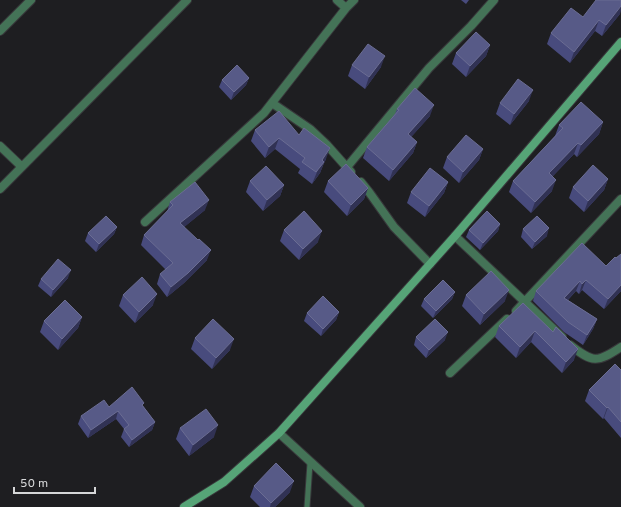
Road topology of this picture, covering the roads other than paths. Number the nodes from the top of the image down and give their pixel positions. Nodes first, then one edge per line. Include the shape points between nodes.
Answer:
1 (31, 0) edge
2 (187, 0) edge
3 (337, 0) edge
4 (354, 0) edge
5 (494, 0) edge
6 (346, 8) junction
7 (0, 31) edge
8 (621, 42) edge
9 (272, 103) junction
10 (0, 146) edge
11 (21, 166) junction
12 (347, 167) junction
13 (0, 189) edge
14 (621, 199) edge
15 (144, 222) dead end
16 (455, 236) junction
17 (430, 264) junction
18 (524, 302) junction
19 (621, 347) edge
20 (450, 373) dead end
21 (279, 433) junction
22 (310, 462) junction
23 (184, 507) edge
24 (308, 507) edge
25 (360, 507) edge

1 - 7 street
2 - 11 street
3 - 6 street
4 - 6 street
5 - 12 street via 429,68
6 - 9 street
8 - 16 street
9 - 12 street via 310,129
9 - 15 street
10 - 11 street
11 - 13 street
12 - 17 street via 369,192 394,228
14 - 18 street
16 - 17 street
16 - 18 street
17 - 21 street
18 - 19 street via 564,339 593,359 606,358
18 - 20 street
21 - 22 street
21 - 23 street via 224,482
22 - 24 lane
22 - 25 street

